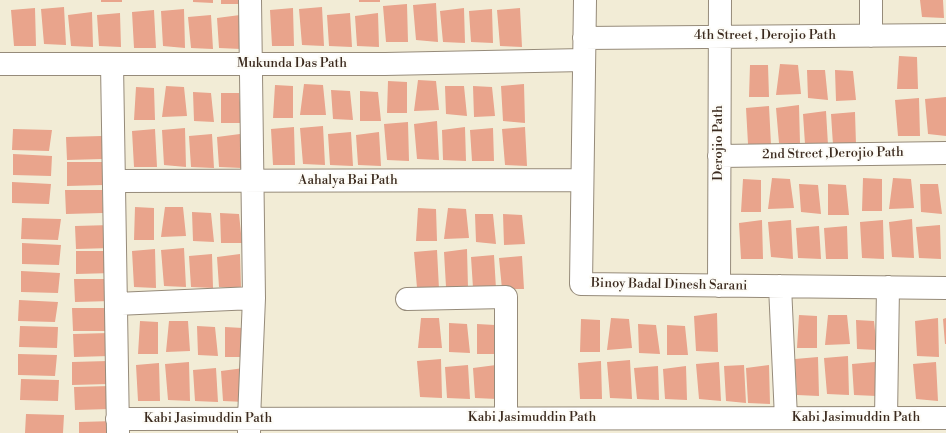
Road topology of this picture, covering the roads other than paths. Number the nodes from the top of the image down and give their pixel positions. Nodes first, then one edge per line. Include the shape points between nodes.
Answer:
1 (250, 0) edge
2 (585, 0) edge
3 (720, 0) edge
4 (871, 0) edge
5 (946, 35) edge
6 (871, 36) junction
7 (720, 37) junction
8 (584, 38) junction
9 (584, 60) junction
10 (0, 64) edge
11 (112, 64) junction
12 (252, 64) junction
13 (946, 153) edge
14 (719, 156) junction
15 (582, 180) junction
16 (114, 181) junction
17 (252, 181) junction
18 (719, 286) junction
19 (780, 286) junction
20 (888, 287) junction
21 (946, 288) edge
22 (254, 298) junction
23 (407, 299) dead end
24 (116, 304) junction
25 (506, 418) junction
26 (786, 418) junction
27 (886, 418) junction
28 (946, 418) edge
29 (118, 426) edge
30 (249, 426) edge
31 (635, 426) edge

1 - 12 street
2 - 8 street, Binoy Badal Dinesh Sarani
3 - 7 street, Derojio Path
4 - 6 street
5 - 6 street, 4th Street , Derojio Path
6 - 7 street, 4th Street , Derojio Path
7 - 8 street, 4th Street , Derojio Path
7 - 14 street, Derojio Path
8 - 9 street, Binoy Badal Dinesh Sarani
9 - 12 street, Mukunda Das Path
9 - 15 street, Binoy Badal Dinesh Sarani
10 - 11 street, Mukunda Das Path
11 - 12 street, Mukunda Das Path
11 - 16 street
12 - 17 street
13 - 14 street, 2nd Street ,Derojio Path
14 - 18 street, Derojio Path
15 - 17 street, Aahalya Bai Path
15 - 18 street, Binoy Badal Dinesh Sarani via 581,284
16 - 17 street, Aahalya Bai Path
16 - 24 street
17 - 22 street
18 - 19 street, Binoy Badal Dinesh Sarani
19 - 20 street, Binoy Badal Dinesh Sarani
19 - 26 street
20 - 21 street, Binoy Badal Dinesh Sarani
20 - 27 street
22 - 24 street
22 - 30 street
23 - 25 street via 506,297
24 - 29 street
25 - 30 street, Kabi Jasimuddin Path
25 - 31 street, Kabi Jasimuddin Path
26 - 27 street, Kabi Jasimuddin Path
26 - 31 street, Kabi Jasimuddin Path
27 - 28 street, Kabi Jasimuddin Path
29 - 30 street, Kabi Jasimuddin Path

